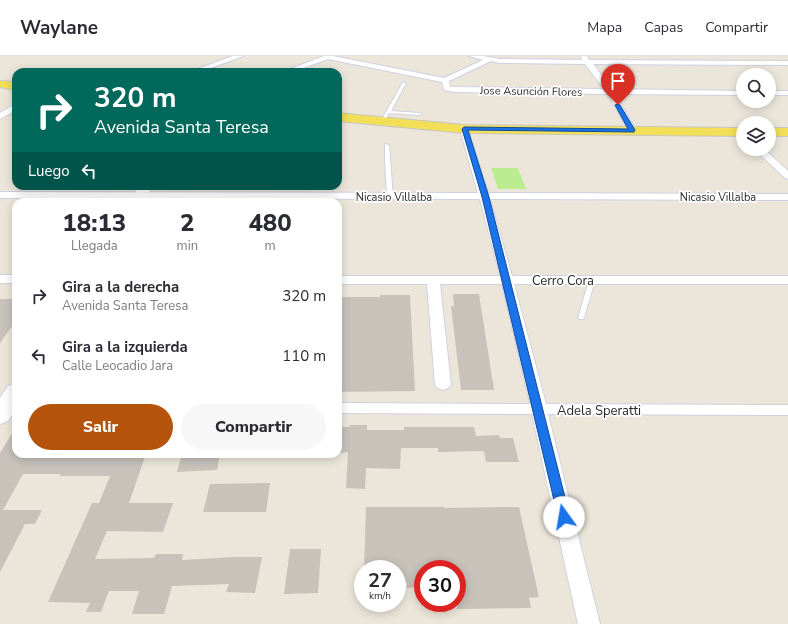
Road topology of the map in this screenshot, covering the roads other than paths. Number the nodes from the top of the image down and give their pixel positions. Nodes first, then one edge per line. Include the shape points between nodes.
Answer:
1 (240, 56) edge
2 (472, 56) edge
3 (329, 57) edge
4 (586, 59) edge
5 (491, 60) junction
6 (788, 64) edge
7 (205, 68) edge
8 (297, 68) edge
9 (445, 80) junction
10 (404, 83) dead end
11 (0, 84) edge
12 (12, 86) edge
13 (611, 93) junction
14 (736, 93) edge
15 (776, 93) edge
16 (788, 94) edge
17 (12, 110) edge
18 (420, 114) dead end
19 (0, 117) edge
20 (342, 117) edge
21 (386, 117) junction
22 (464, 129) junction
23 (632, 130) junction
24 (736, 132) edge
25 (776, 132) edge
26 (788, 132) edge
27 (387, 145) dead end
28 (767, 156) edge
29 (788, 176) edge
30 (0, 195) edge
31 (140, 195) edge
32 (390, 197) junction
33 (486, 197) junction
34 (788, 197) edge
35 (12, 279) edge
36 (0, 280) edge
37 (342, 280) edge
38 (433, 280) junction
39 (592, 280) junction
40 (788, 280) edge
41 (506, 281) junction
42 (581, 318) dead end
43 (443, 385) dead end
44 (342, 408) edge
45 (538, 409) junction
46 (788, 410) edge
47 (589, 624) edge

1 - 7 street
2 - 5 street
3 - 8 street
3 - 9 street, Jose Asunción Flores
4 - 5 street
4 - 6 street
4 - 13 street
5 - 9 street
9 - 13 street, Jose Asunción Flores via 447,88 454,90
10 - 21 lane
11 - 12 main road
13 - 14 street, Jose Asunción Flores
13 - 23 street
15 - 16 street
17 - 19 street
18 - 21 lane
20 - 21 main road
21 - 22 main road
22 - 23 main road
22 - 33 street
23 - 24 main road
25 - 26 main road
27 - 32 lane
28 - 29 street
30 - 31 street, Nicasio Villalba
31 - 32 street, Nicasio Villalba
32 - 33 street, Nicasio Villalba
33 - 34 street, Nicasio Villalba
33 - 41 street
35 - 36 street
37 - 38 street, Cerro Cora
38 - 41 street, Cerro Cora
38 - 43 street
39 - 40 street, Cerro Cora
39 - 41 street, Cerro Cora
39 - 42 lane
41 - 45 street
44 - 45 street, Adela Speratti
45 - 46 street, Adela Speratti
45 - 47 street

